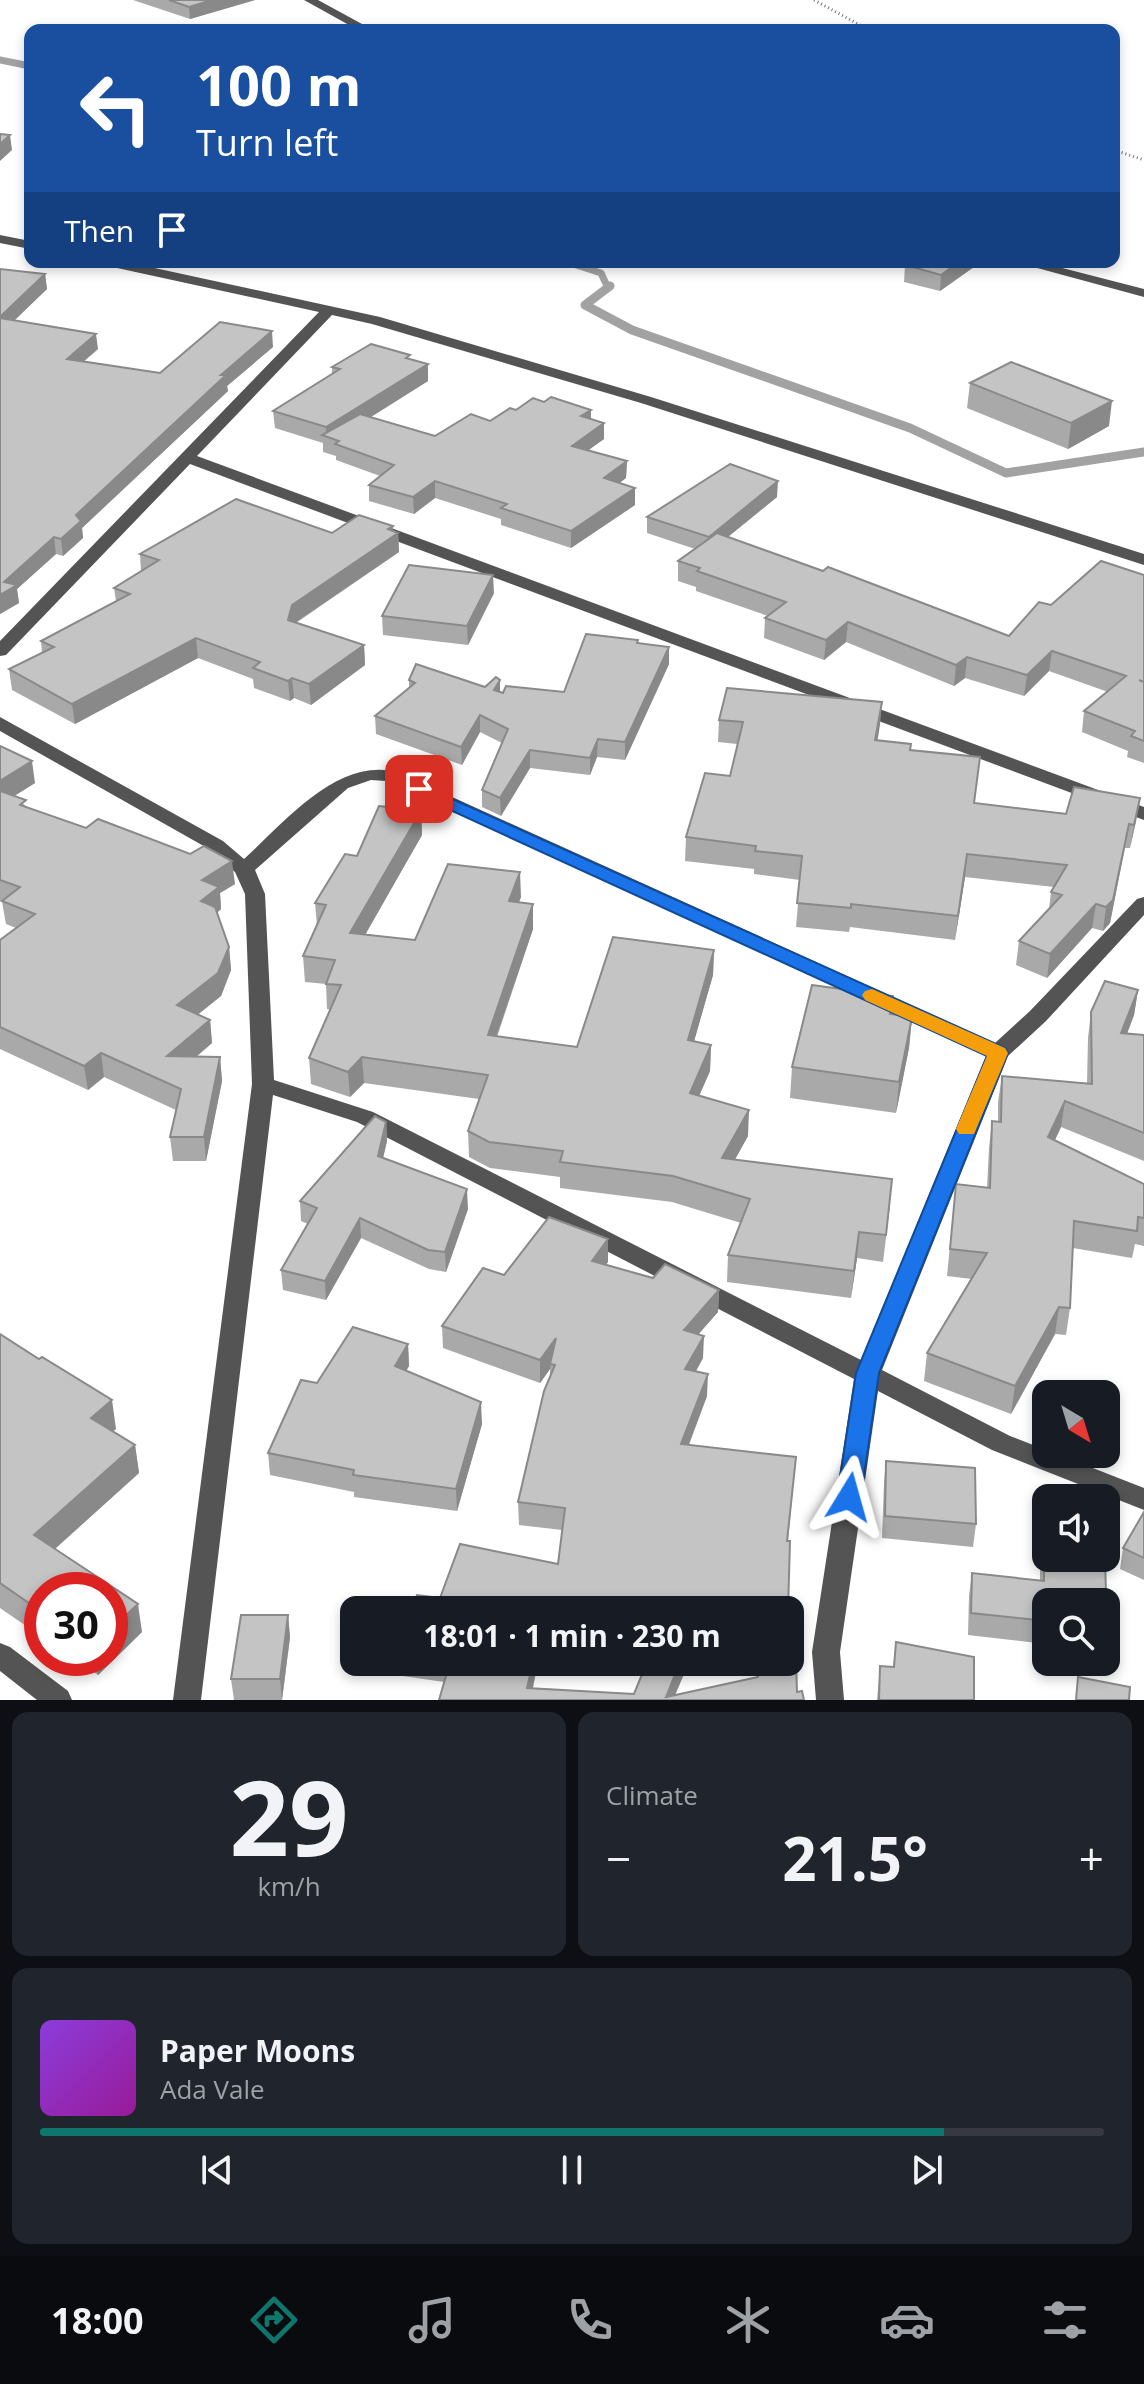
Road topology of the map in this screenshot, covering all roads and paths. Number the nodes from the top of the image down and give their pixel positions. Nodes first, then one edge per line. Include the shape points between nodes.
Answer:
1 (310, 0) edge
2 (814, 0) edge
3 (356, 24) edge
4 (858, 24) edge
5 (1120, 152) edge
6 (1144, 160) edge
7 (0, 239) edge
8 (24, 244) edge
9 (136, 268) edge
10 (1046, 268) edge
11 (1144, 293) edge
12 (329, 310) junction
13 (189, 458) junction
14 (1144, 560) edge
15 (0, 651) edge
16 (0, 723) edge
17 (1144, 814) edge
18 (244, 869) junction
19 (1144, 903) edge
20 (998, 1053) junction
21 (263, 1084) junction
22 (868, 1373) junction
23 (1144, 1499) edge
24 (0, 1655) edge
25 (58, 1700) edge
26 (187, 1700) edge
27 (830, 1700) edge

1 - 3 street
2 - 4 path
5 - 6 path
7 - 8 street
9 - 12 street
10 - 11 street
12 - 13 street
12 - 14 street via 646,400
13 - 15 street
13 - 17 street
16 - 18 street via 216,845
18 - 20 street via 341,784 370,774 390,776
18 - 21 street via 255,894
19 - 20 street
20 - 22 street
21 - 22 street via 365,1117
21 - 26 street
22 - 23 street via 1001,1443
22 - 27 street via 826,1652
24 - 25 street

